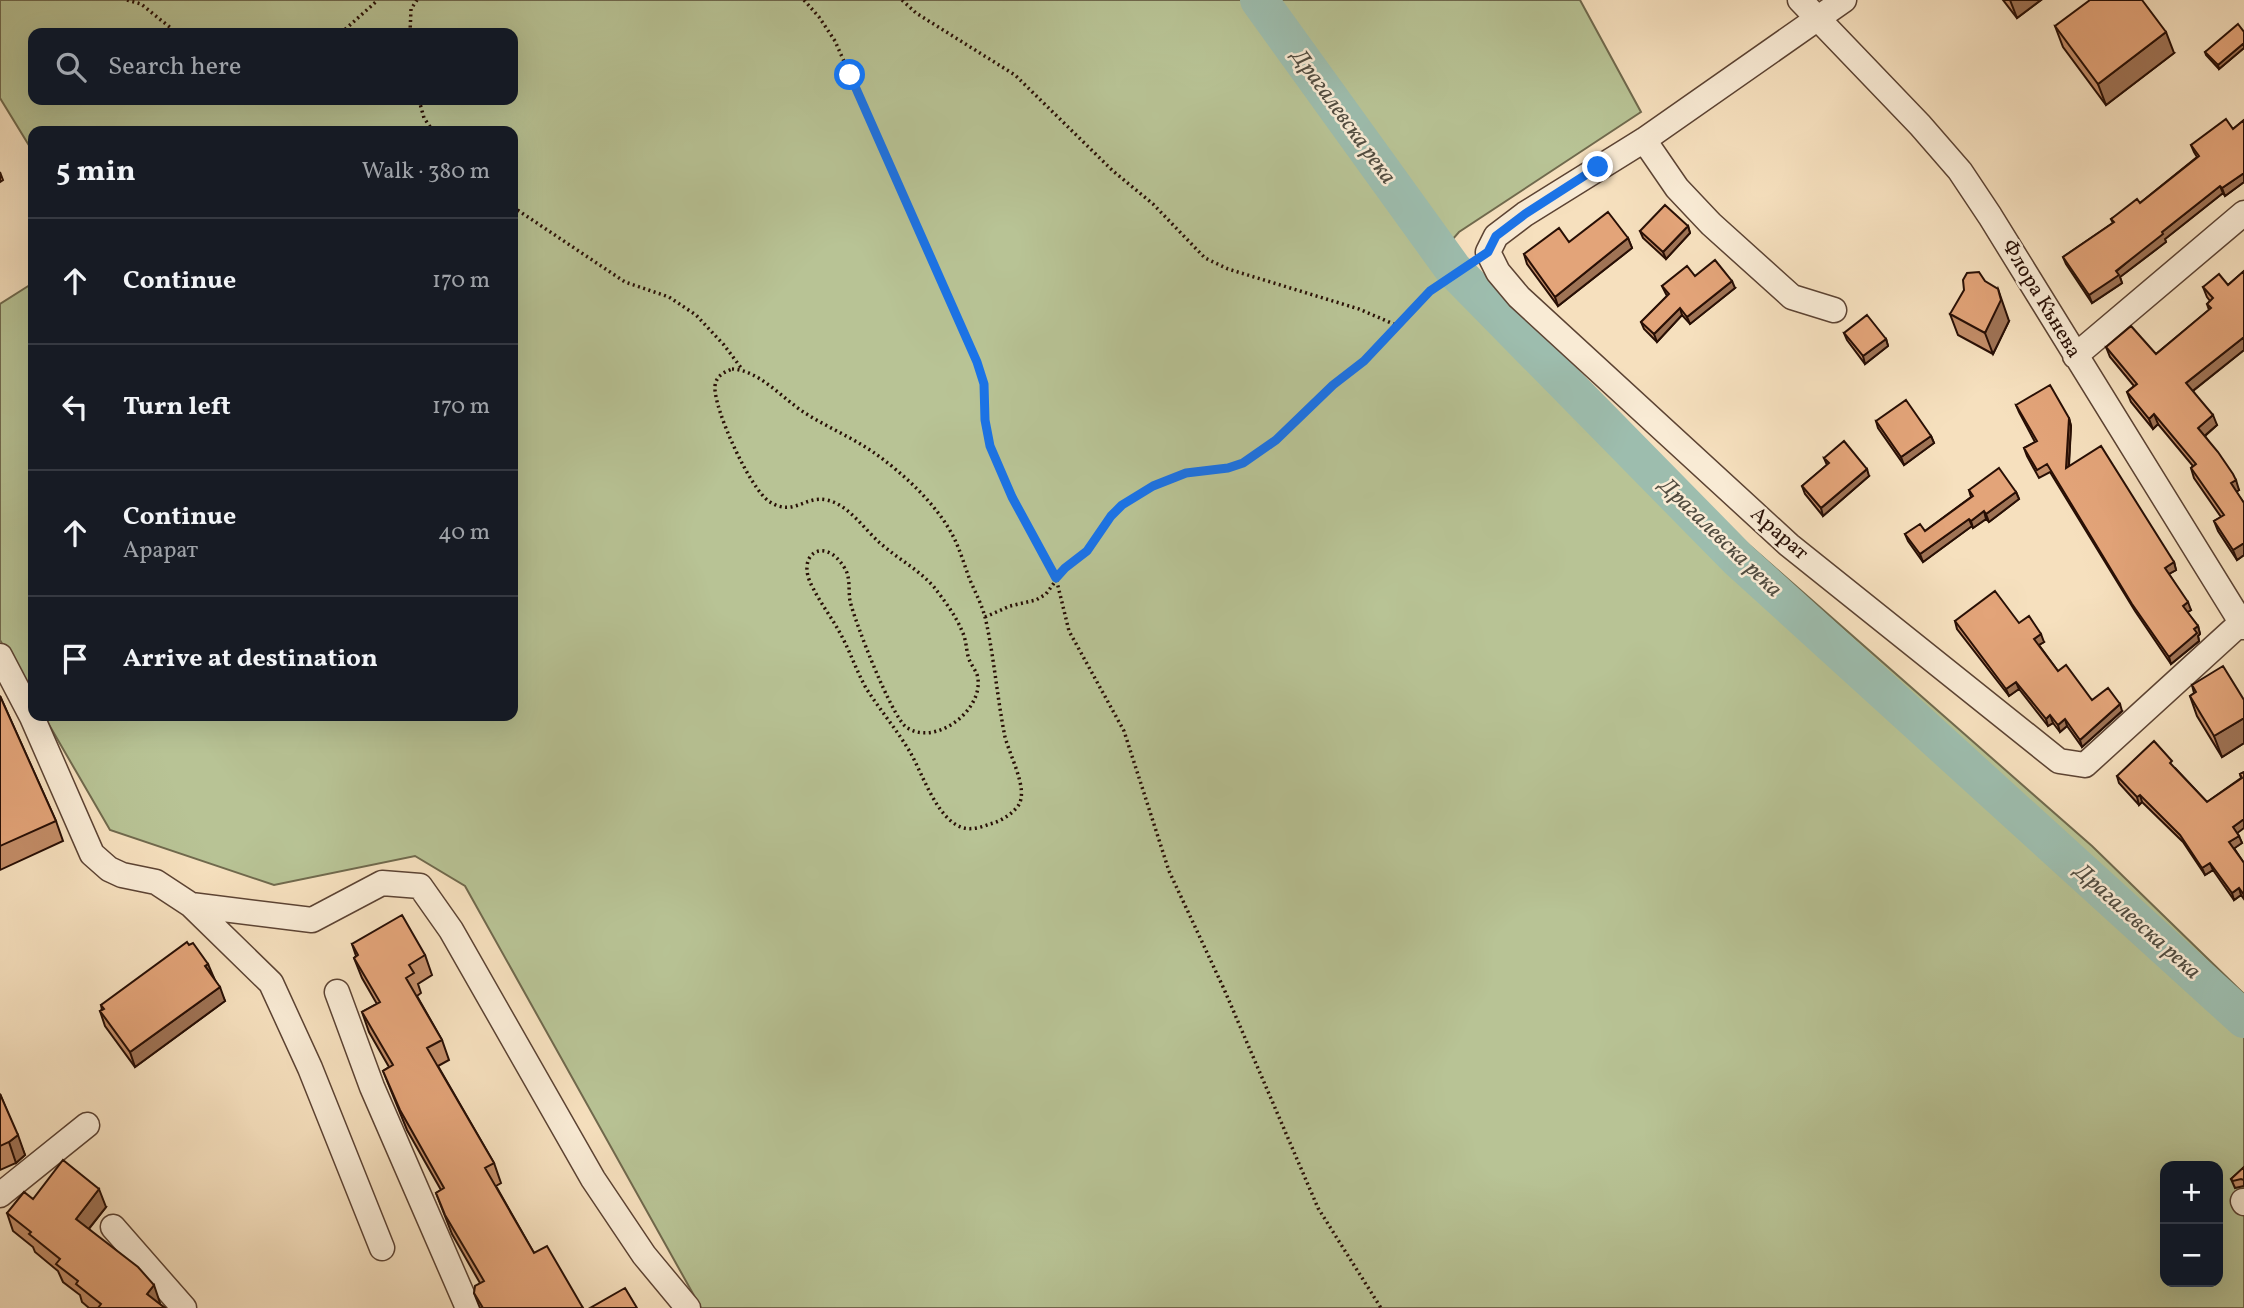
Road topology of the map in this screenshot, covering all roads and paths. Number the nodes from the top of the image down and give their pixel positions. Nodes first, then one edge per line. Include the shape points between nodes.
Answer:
1 (127, 0) edge
2 (378, 0) edge
3 (417, 0) edge
4 (804, 0) edge
5 (902, 0) edge
6 (1800, 0) edge
7 (1844, 0) edge
8 (1818, 20) junction
9 (171, 28) edge
10 (347, 28) edge
11 (410, 28) edge
12 (420, 105) edge
13 (430, 126) edge
14 (1644, 140) junction
15 (518, 210) edge
16 (2244, 213) edge
17 (1488, 252) junction
18 (1833, 310) dead end
19 (1396, 325) junction
20 (2075, 356) junction
21 (742, 370) junction
22 (1056, 578) junction
23 (985, 617) junction
24 (2243, 623) edge
25 (0, 656) edge
26 (28, 709) edge
27 (34, 721) edge
28 (191, 905) junction
29 (337, 992) dead end
30 (88, 1125) dead end
31 (0, 1195) edge
32 (113, 1227) dead end
33 (382, 1248) dead end
34 (184, 1308) edge
35 (468, 1308) edge
36 (688, 1308) edge
37 (1381, 1308) edge

1 - 9 path via 141,4
2 - 10 path
3 - 11 path via 411,9
4 - 22 path via 835,41 977,362 984,384 990,446
5 - 19 path via 1015,75 1205,258
6 - 8 street, Флора Кънева
7 - 8 street
8 - 14 street
8 - 20 street, Флора Кънева via 1960,171
12 - 13 path
14 - 17 street via 1525,214 1496,236
14 - 18 street via 1677,188 1792,297
15 - 21 path via 625,282 669,297 696,315
16 - 20 street
17 - 19 path via 1430,291
17 - 24 street, Арарат via 1519,297 1789,545 2059,761 2085,765
19 - 22 path via 1364,361 1276,440 1243,463 1186,473 1122,505 1087,551
20 - 24 street, Флора Кънева
21 - 23 path via 874,453 910,484 955,538
21 - 23 path via 722,373 715,386 723,423 761,495 788,509 818,499 844,508 927,580 963,632 978,675 977,693 957,721 928,734 912,730 898,719 875,666 852,607 844,566 820,550 808,558 805,571 809,582 860,678 910,751 930,795 950,819 967,829 1002,820 1023,797 1005,740
22 - 23 path via 1036,600
22 - 37 path via 1069,631 1124,731 1169,871 1318,1209
25 - 26 street
27 - 28 street via 92,854 109,869 156,883
28 - 33 street via 271,983
28 - 36 street via 312,920 382,883 420,886 451,930 593,1179 644,1255
29 - 35 street via 372,1087
30 - 31 street
32 - 34 street

